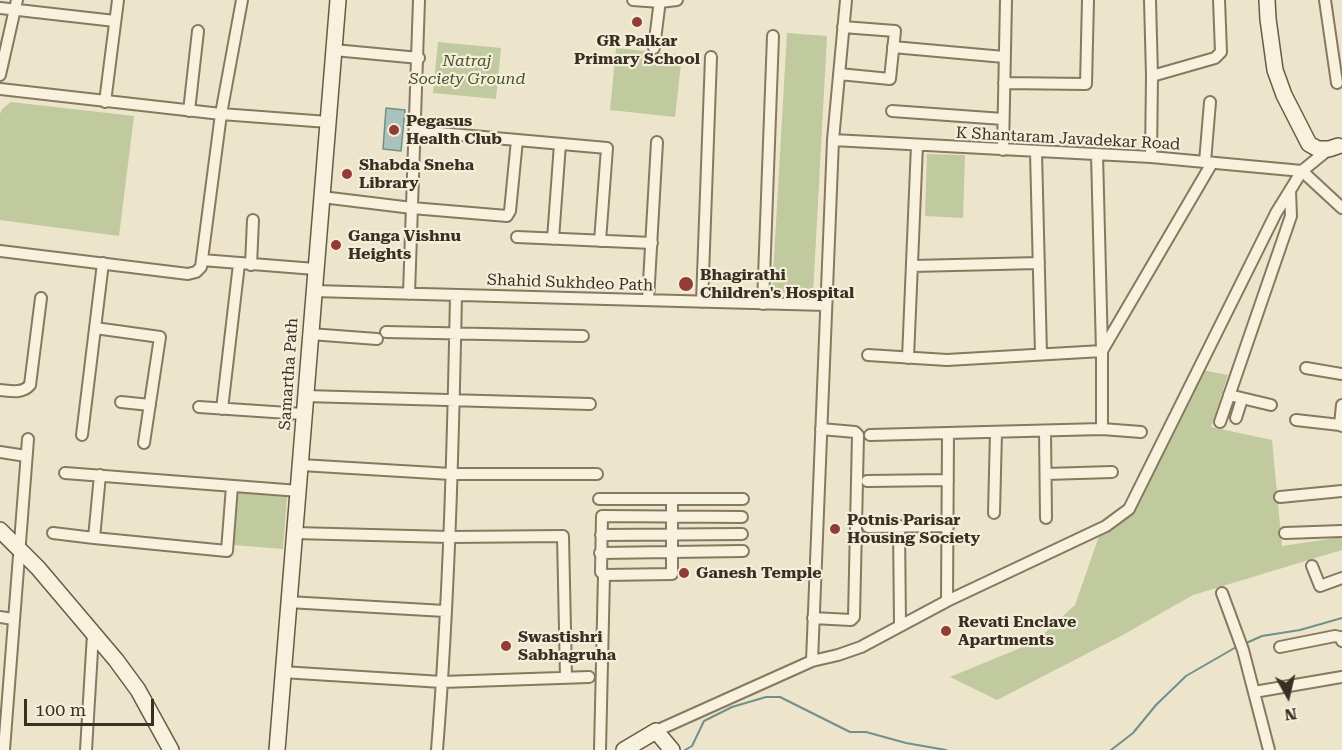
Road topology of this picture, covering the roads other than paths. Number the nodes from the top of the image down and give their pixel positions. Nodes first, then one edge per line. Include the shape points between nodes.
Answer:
1 (118, 0) edge
2 (242, 0) edge
3 (338, 0) edge
4 (419, 0) edge
5 (633, 0) edge
6 (677, 0) edge
7 (846, 0) edge
8 (1006, 0) edge
9 (1088, 0) edge
10 (1150, 0) edge
11 (1219, 0) edge
12 (1267, 0) edge
13 (1325, 0) edge
14 (660, 1) edge
15 (16, 5) edge
16 (0, 8) edge
17 (115, 21) junction
18 (843, 27) junction
19 (198, 31) dead end
20 (773, 36) dead end
21 (3, 45) edge
22 (893, 47) junction
23 (654, 48) dead end
24 (334, 50) junction
25 (711, 57) dead end
26 (1004, 57) junction
27 (418, 58) junction
28 (839, 74) junction
29 (0, 75) edge
30 (1152, 76) junction
31 (1004, 83) junction
32 (1337, 83) dead end
33 (0, 89) edge
34 (105, 102) junction
35 (1210, 102) dead end
36 (189, 111) junction
37 (891, 111) dead end
38 (221, 114) junction
39 (1003, 119) junction
40 (328, 122) junction
41 (416, 131) junction
42 (517, 140) junction
43 (833, 140) junction
44 (657, 142) dead end
45 (560, 144) junction
46 (917, 145) junction
47 (1338, 146) edge
48 (1003, 150) junction
49 (1036, 152) junction
50 (1097, 154) junction
51 (1151, 157) junction
52 (1208, 162) junction
53 (1302, 171) junction
54 (1290, 191) junction
55 (322, 197) junction
56 (412, 208) junction
57 (1342, 208) edge
58 (253, 220) dead end
59 (517, 237) dead end
60 (553, 238) junction
61 (600, 241) junction
62 (652, 243) junction
63 (0, 251) edge
64 (202, 260) junction
65 (103, 263) junction
66 (1039, 263) junction
67 (239, 264) junction
68 (251, 265) junction
69 (912, 266) junction
70 (315, 269) junction
71 (314, 291) junction
72 (409, 294) junction
73 (456, 295) junction
74 (41, 298) dead end
75 (648, 300) junction
76 (702, 302) junction
77 (763, 303) junction
78 (826, 305) junction
79 (95, 328) junction
80 (310, 334) junction
81 (456, 334) junction
82 (583, 336) dead end
83 (1102, 351) junction
84 (1041, 354) junction
85 (868, 355) dead end
86 (908, 358) junction
87 (1306, 368) dead end
88 (1342, 374) edge
89 (0, 390) edge
90 (1229, 395) junction
91 (305, 396) junction
92 (1242, 399) junction
93 (454, 400) junction
94 (121, 402) dead end
95 (590, 404) dead end
96 (150, 405) junction
97 (1271, 405) dead end
98 (1342, 405) edge
99 (199, 407) dead end
100 (222, 409) junction
101 (303, 414) junction
102 (1236, 418) dead end
103 (1296, 420) dead end
104 (1220, 422) dead end
105 (1341, 426) edge
106 (821, 429) junction
107 (1102, 429) junction
108 (1045, 431) junction
109 (996, 432) junction
110 (1141, 432) dead end
111 (948, 433) junction
112 (82, 435) dead end
113 (870, 435) dead end
114 (28, 439) dead end
115 (144, 443) dead end
116 (0, 452) edge
117 (26, 456) junction
118 (301, 465) junction
119 (65, 472) dead end
120 (1112, 472) dead end
121 (451, 474) junction
122 (597, 474) dead end
123 (1046, 474) junction
124 (100, 475) junction
125 (948, 480) junction
126 (867, 482) dead end
127 (232, 486) junction
128 (299, 491) junction
129 (1342, 491) edge
130 (1280, 497) dead end
131 (599, 499) dead end
132 (743, 499) dead end
133 (672, 500) junction
134 (994, 513) dead end
135 (672, 516) junction
136 (742, 516) dead end
137 (1046, 518) dead end
138 (899, 526) junction
139 (948, 526) junction
140 (868, 527) dead end
141 (1342, 529) edge
142 (0, 530) edge
143 (53, 533) dead end
144 (295, 533) junction
145 (1285, 533) dead end
146 (742, 534) dead end
147 (601, 535) junction
148 (672, 536) junction
149 (449, 537) junction
150 (94, 538) junction
151 (19, 547) junction
152 (743, 551) dead end
153 (672, 552) junction
154 (600, 553) junction
155 (1312, 566) dead end
156 (604, 574) junction
157 (1342, 578) edge
158 (1222, 593) dead end
159 (947, 601) junction
160 (288, 602) junction
161 (445, 611) junction
162 (0, 617) edge
163 (813, 618) junction
164 (14, 619) junction
165 (900, 626) junction
166 (93, 634) junction
167 (1342, 642) edge
168 (1280, 647) dead end
169 (812, 661) junction
170 (282, 672) junction
171 (566, 677) junction
172 (589, 677) dead end
173 (1342, 677) edge
174 (442, 682) junction
175 (1254, 692) junction
176 (656, 731) junction
177 (162, 733) junction
178 (670, 748) edge
179 (4, 750) edge
180 (86, 750) edge
181 (161, 750) edge
182 (171, 750) edge
183 (277, 750) edge
184 (436, 750) edge
185 (600, 750) edge
186 (624, 750) edge
187 (1269, 750) edge

1 - 17 street
2 - 38 street
3 - 24 street, Samartha Path
4 - 27 street
5 - 14 street
6 - 14 street
7 - 18 street
8 - 26 street
9 - 31 street via 1086,84
10 - 30 street
11 - 30 street via 1221,52 1215,58
12 - 47 street via 1275,70 1284,95 1309,144 1318,149
13 - 32 street
14 - 23 street
15 - 16 street
15 - 17 street
15 - 21 street
17 - 34 street
18 - 22 street via 895,31
18 - 28 street
19 - 36 street
20 - 77 street
21 - 29 street
22 - 26 street
22 - 28 street via 890,79
24 - 27 street
24 - 40 street, Samartha Path
25 - 76 street
26 - 31 street
27 - 41 street
28 - 43 street
30 - 51 street
31 - 39 street
33 - 34 street
34 - 36 street
35 - 52 street
36 - 38 street
37 - 39 street
38 - 40 street
38 - 64 street
39 - 48 street
40 - 55 street, Samartha Path
41 - 42 street
41 - 56 street
42 - 45 street
42 - 56 street via 507,216
43 - 46 street, K Shantaram Javadekar Road
43 - 78 street
44 - 62 street
45 - 60 street
45 - 61 street via 607,148
46 - 48 street, K Shantaram Javadekar Road
46 - 69 street
47 - 53 street
48 - 49 street, K Shantaram Javadekar Road
49 - 50 street, K Shantaram Javadekar Road
49 - 66 street
50 - 51 street, K Shantaram Javadekar Road
50 - 83 street
51 - 52 street, K Shantaram Javadekar Road
52 - 53 street, K Shantaram Javadekar Road
52 - 83 street
53 - 54 street
53 - 57 street
54 - 90 street via 1291,216
54 - 159 street via 1130,509 1106,526
55 - 56 street
55 - 70 street, Samartha Path
56 - 72 street
58 - 68 street
59 - 60 street
60 - 61 street
61 - 62 street
62 - 75 street
63 - 65 street
64 - 65 street via 201,267 188,274
64 - 67 street
65 - 79 street
66 - 69 street
66 - 84 street
67 - 68 street
67 - 100 street
68 - 70 street
69 - 86 street
70 - 71 street, Samartha Path
71 - 72 street, Shahid Sukhdeo Path
71 - 80 street, Samartha Path
72 - 73 street, Shahid Sukhdeo Path
73 - 75 street, Shahid Sukhdeo Path
73 - 81 street
74 - 89 street via 30,385 26,390
75 - 76 street, Shahid Sukhdeo Path
76 - 77 street, Shahid Sukhdeo Path
77 - 78 street, Shahid Sukhdeo Path
78 - 106 street
79 - 96 street via 160,337
79 - 112 street
80 - 81 street
80 - 91 street, Samartha Path
81 - 82 street
81 - 93 street
83 - 84 street
83 - 107 street
84 - 86 street via 947,360
85 - 86 street
87 - 88 street
90 - 92 street
90 - 104 street
91 - 93 street
91 - 101 street, Samartha Path
92 - 97 street
92 - 102 street
93 - 95 street
93 - 121 street
94 - 96 street
96 - 115 street
98 - 105 street
99 - 100 street
100 - 101 street
101 - 118 street, Samartha Path
103 - 105 street
106 - 163 street
106 - 163 street via 858,435 854,617
107 - 108 street
107 - 110 street
108 - 109 street
108 - 123 street
109 - 111 street
109 - 134 street
111 - 113 street
111 - 125 street
114 - 117 street
116 - 117 street
117 - 151 street
118 - 121 street
118 - 128 street, Samartha Path
119 - 124 street
120 - 123 street
121 - 122 street
121 - 149 street
123 - 137 street
124 - 127 street
124 - 150 street
125 - 126 street
125 - 139 street
127 - 128 street
127 - 150 street via 227,550
128 - 144 street, Samartha Path
129 - 130 street
131 - 133 street
132 - 133 street
133 - 135 street
135 - 136 street
135 - 147 street via 602,516
135 - 148 street
138 - 139 street
138 - 140 street
138 - 165 street
139 - 159 street
141 - 145 street
142 - 151 street
143 - 150 street
144 - 149 street
144 - 160 street, Samartha Path
146 - 148 street
147 - 148 street
147 - 154 street
148 - 153 street
149 - 161 street
149 - 171 street via 563,536
151 - 164 street
151 - 166 street
152 - 153 street
153 - 154 street
153 - 156 street via 672,573
154 - 156 street
155 - 157 street via 1320,586
156 - 185 street
158 - 175 street
159 - 165 street
160 - 161 street
160 - 170 street, Samartha Path
161 - 174 street
162 - 164 street
163 - 169 street
164 - 179 street
165 - 169 street via 861,647
166 - 177 street via 138,690
166 - 180 street
167 - 168 street via 1335,636
169 - 176 street
170 - 174 street
170 - 183 street, Samartha Path
171 - 172 street
171 - 174 street
173 - 175 street
174 - 184 street
175 - 187 street
176 - 178 street
176 - 186 street
177 - 181 street
177 - 182 street

